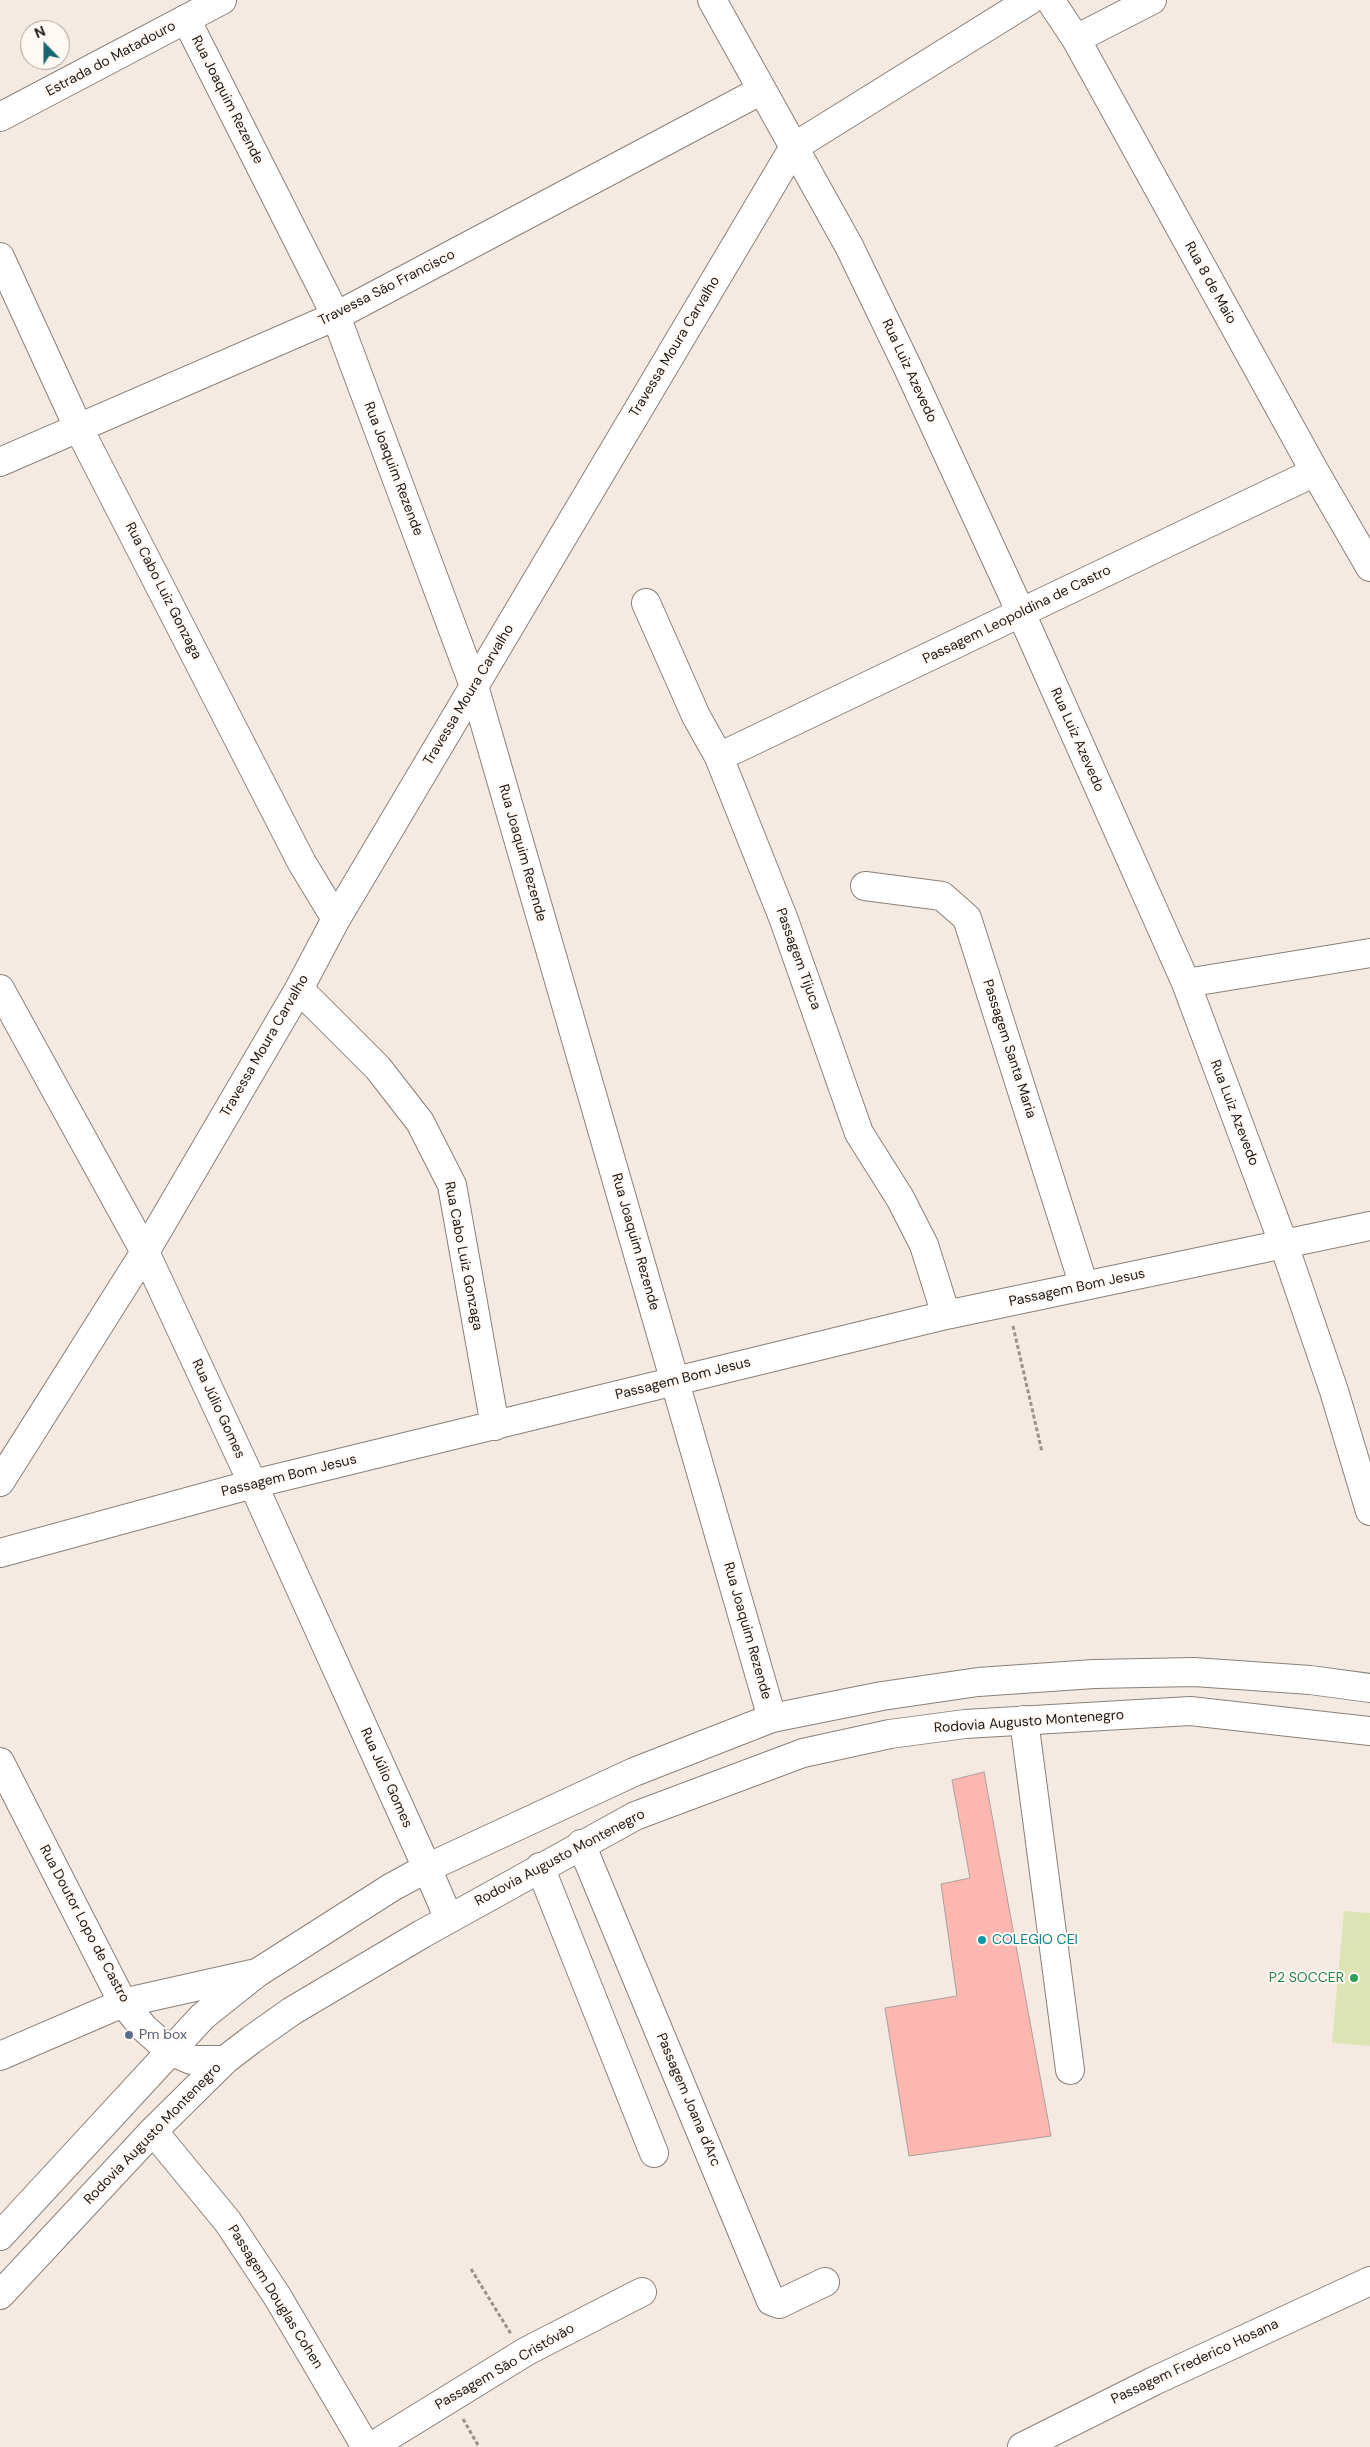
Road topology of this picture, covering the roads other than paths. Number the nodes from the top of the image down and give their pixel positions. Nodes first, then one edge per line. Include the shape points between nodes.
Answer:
1 (222, 0) edge
2 (712, 0) edge
3 (1030, 0) edge
4 (1050, 0) edge
5 (1152, 0) edge
6 (186, 19) junction
7 (1076, 39) junction
8 (762, 90) junction
9 (0, 117) edge
10 (794, 147) junction
11 (0, 258) edge
12 (336, 316) junction
13 (78, 427) junction
14 (0, 462) edge
15 (1315, 472) junction
16 (1370, 566) edge
17 (646, 603) dead end
18 (1021, 613) junction
19 (474, 686) junction
20 (718, 757) junction
21 (865, 886) dead end
22 (336, 919) junction
23 (1370, 953) edge
24 (1186, 983) junction
25 (0, 988) edge
26 (299, 989) junction
27 (1370, 1226) edge
28 (1284, 1245) junction
29 (145, 1252) junction
30 (1084, 1286) junction
31 (946, 1315) junction
32 (675, 1381) junction
33 (495, 1426) junction
34 (0, 1482) edge
35 (254, 1484) junction
36 (1370, 1511) edge
37 (0, 1553) edge
38 (1194, 1672) junction
39 (1370, 1688) edge
40 (1190, 1711) junction
41 (772, 1718) junction
42 (1024, 1720) junction
43 (1370, 1731) edge
44 (673, 1757) junction
45 (0, 1762) edge
46 (689, 1796) junction
47 (581, 1844) junction
48 (540, 1867) junction
49 (427, 1868) junction
50 (449, 1919) junction
51 (257, 1973) junction
52 (123, 2003) junction
53 (170, 2051) junction
54 (0, 2056) edge
55 (225, 2060) junction
56 (1070, 2070) dead end
57 (153, 2131) junction
58 (654, 2153) dead end
59 (0, 2236) edge
60 (1370, 2281) edge
61 (825, 2282) dead end
62 (642, 2292) dead end
63 (0, 2296) edge
64 (366, 2447) edge
65 (371, 2447) edge
66 (1022, 2447) edge

1 - 6 street, Estrada do Matadouro
2 - 8 street, Rua Luiz Azevedo
3 - 10 street, Travessa Moura Carvalho
4 - 7 street, Rua 8 de Maio
5 - 7 street
6 - 9 street, Estrada do Matadouro
6 - 12 street, Rua Joaquim Rezende
7 - 15 street, Rua 8 de Maio
8 - 10 street, Rua Luiz Azevedo
8 - 12 street, Travessa São Francisco
10 - 18 street, Rua Luiz Azevedo via 849,246
10 - 19 street, Travessa Moura Carvalho
11 - 13 street, Rua Cabo Luiz Gonzaga
12 - 13 street, Travessa São Francisco
12 - 19 street, Rua Joaquim Rezende
13 - 14 street, Travessa São Francisco
13 - 22 street, Rua Cabo Luiz Gonzaga via 302,863
15 - 16 street, Rua 8 de Maio
15 - 18 street, Passagem Leopoldina de Castro
17 - 20 street, Passagem Tijuca via 696,716
18 - 20 street, Passagem Leopoldina de Castro
18 - 24 street, Rua Luiz Azevedo
19 - 22 street, Travessa Moura Carvalho
19 - 32 street, Rua Joaquim Rezende
20 - 31 street, Passagem Tijuca via 784,920 859,1133 900,1198 924,1245
21 - 30 street, Passagem Santa Maria via 942,896 967,918
22 - 26 street, Travessa Moura Carvalho
23 - 24 street
24 - 28 street, Rua Luiz Azevedo
25 - 29 street, Rua Júlio Gomes
26 - 29 street, Travessa Moura Carvalho
26 - 33 street, Rua Cabo Luiz Gonzaga via 378,1068 420,1122 452,1185
27 - 28 street, Passagem Bom Jesus
28 - 30 street, Passagem Bom Jesus
28 - 36 street, Rua Luiz Azevedo via 1334,1391
29 - 34 street, Travessa Moura Carvalho
29 - 35 street, Rua Júlio Gomes
30 - 31 street, Passagem Bom Jesus
31 - 32 street, Passagem Bom Jesus
32 - 33 street, Passagem Bom Jesus
32 - 41 street, Rua Joaquim Rezende
33 - 35 street, Passagem Bom Jesus
35 - 37 street, Passagem Bom Jesus
35 - 49 street, Rua Júlio Gomes
38 - 39 street via 1310,1680
38 - 40 street
38 - 41 street via 1094,1674 978,1682 882,1696
40 - 42 street, Rodovia Augusto Montenegro
40 - 43 street, Rodovia Augusto Montenegro
41 - 44 street
42 - 46 street, Rodovia Augusto Montenegro via 890,1734 803,1753
42 - 56 street
44 - 46 street
44 - 49 street
45 - 52 street, Rua Doutor Lopo de Castro
46 - 47 street, Rodovia Augusto Montenegro via 635,1816
47 - 48 street, Rodovia Augusto Montenegro
47 - 61 street, Passagem Joana d'Arc via 771,2301 779,2304
48 - 50 street, Rodovia Augusto Montenegro
48 - 58 street
49 - 50 street, Rua Júlio Gomes
49 - 51 street
50 - 55 street, Rodovia Augusto Montenegro via 292,2011
51 - 52 street
51 - 53 street via 203,2016
52 - 53 street, Rua Doutor Lopo de Castro
52 - 54 street
53 - 55 street, Rua Doutor Lopo de Castro via 191,2060
53 - 59 street
55 - 57 street, Rodovia Augusto Montenegro
57 - 63 street, Rodovia Augusto Montenegro
57 - 64 street, Passagem Douglas Cohen via 228,2222 277,2296
60 - 66 street, Passagem Frederico Hosana via 1154,2381
62 - 65 street, Passagem São Cristóvão via 523,2354

